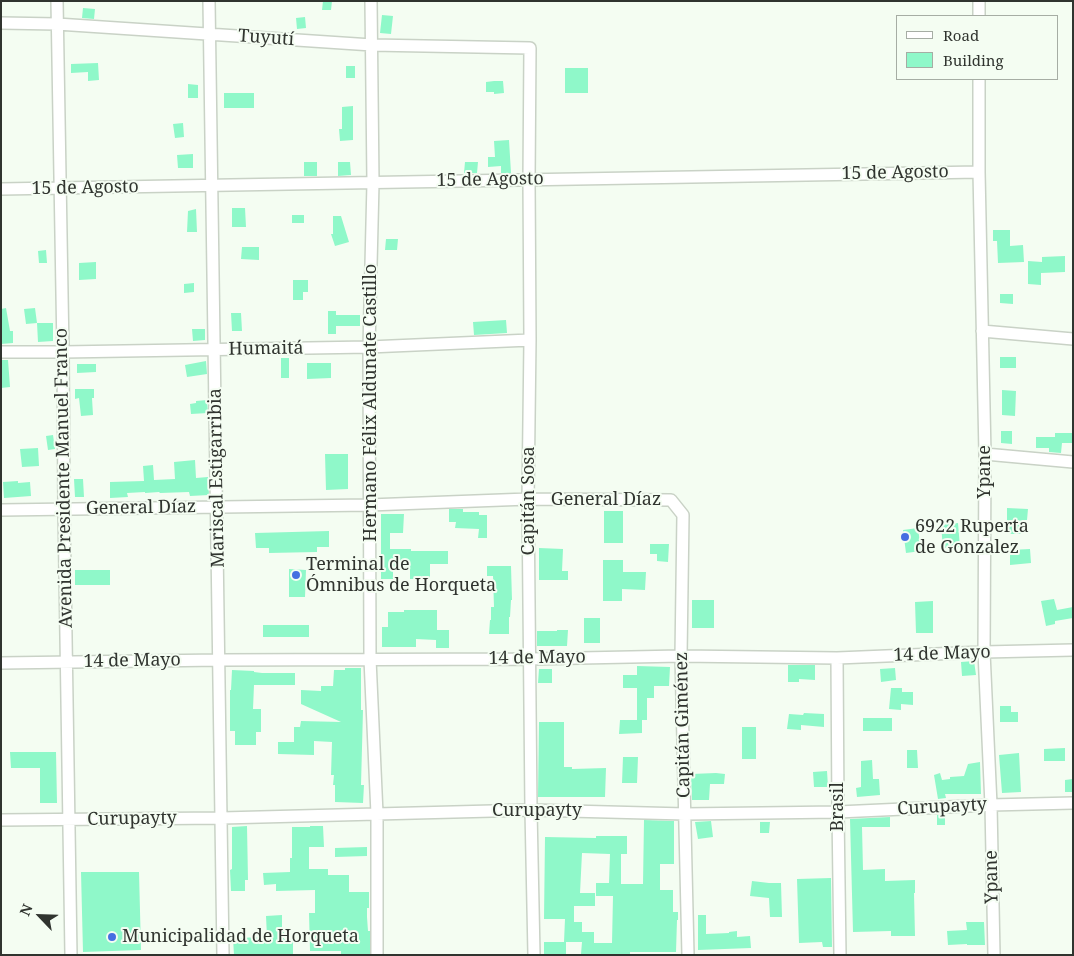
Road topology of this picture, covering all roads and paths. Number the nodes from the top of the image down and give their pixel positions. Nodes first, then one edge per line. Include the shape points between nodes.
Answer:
1 (57, 1) edge
2 (209, 1) edge
3 (371, 1) edge
4 (979, 1) edge
5 (979, 15) edge
6 (1, 23) edge
7 (58, 24) junction
8 (209, 35) junction
9 (372, 45) junction
10 (530, 48) joint
11 (979, 80) edge
12 (978, 172) junction
13 (529, 180) junction
14 (374, 183) junction
15 (211, 186) junction
16 (60, 188) junction
17 (1, 189) edge
18 (982, 331) junction
19 (1073, 339) edge
20 (530, 340) junction
21 (368, 346) junction
22 (214, 350) junction
23 (1, 352) edge
24 (63, 352) junction
25 (985, 454) junction
26 (1073, 462) edge
27 (528, 500) junction
28 (671, 500) joint
29 (369, 505) junction
30 (217, 507) junction
31 (1, 510) edge
32 (64, 510) junction
33 (1073, 650) edge
34 (984, 652) junction
35 (681, 656) junction
36 (838, 658) junction
37 (370, 659) junction
38 (530, 659) junction
39 (220, 660) junction
40 (1, 663) edge
41 (66, 663) junction
42 (1073, 803) edge
43 (991, 804) junction
44 (531, 810) junction
45 (838, 812) junction
46 (377, 814) junction
47 (685, 814) junction
48 (222, 818) junction
49 (1, 820) edge
50 (70, 820) junction
51 (71, 955) edge
52 (223, 955) edge
53 (377, 955) edge
54 (534, 955) edge
55 (688, 955) edge
56 (840, 955) edge
57 (994, 955) edge

1 - 7 street, Avenida Presidente Manuel Franco
2 - 8 street, Mariscal Estigarribia
3 - 9 street, Hermano Félix Aldunate Castillo
4 - 5 street
6 - 7 street, Tuyutí
7 - 8 street, Tuyutí
7 - 16 street, Avenida Presidente Manuel Franco
8 - 9 street, Tuyutí
8 - 15 street, Mariscal Estigarribia
9 - 10 street, Tuyutí
9 - 14 street, Hermano Félix Aldunate Castillo
10 - 13 street, Capitán Sosa
11 - 12 street, Ypane
12 - 13 street, 15 de Agosto
12 - 18 street, Ypane
13 - 14 street, 15 de Agosto
13 - 20 street, Capitán Sosa
14 - 15 street, 15 de Agosto
14 - 21 street, Hermano Félix Aldunate Castillo
15 - 16 street, 15 de Agosto
15 - 22 street, Mariscal Estigarribia
16 - 17 street, 15 de Agosto
16 - 24 street, Avenida Presidente Manuel Franco
18 - 19 street
18 - 25 street, Ypane
20 - 21 street, Humaitá
20 - 27 street, Capitán Sosa
21 - 22 street, Humaitá
21 - 29 street, Hermano Félix Aldunate Castillo
22 - 24 street, Humaitá
22 - 30 street, Mariscal Estigarribia
23 - 24 street, Humaitá
24 - 32 street, Avenida Presidente Manuel Franco
25 - 26 street
25 - 34 street, Ypane
27 - 28 street, General Díaz
27 - 29 street, General Díaz
27 - 38 street, Capitán Sosa
28 - 35 street, Capitán Giménez via 683,515
29 - 30 street, General Díaz
29 - 37 street, Hermano Félix Aldunate Castillo
30 - 32 street, General Díaz
30 - 39 street, Mariscal Estigarribia
31 - 32 street, General Díaz
32 - 41 street, Avenida Presidente Manuel Franco
33 - 34 street, 14 de Mayo
34 - 36 street, 14 de Mayo
34 - 43 street, Ypane
35 - 36 street, 14 de Mayo
35 - 38 street, 14 de Mayo
35 - 47 street, Capitán Giménez
36 - 45 street, Brasil
37 - 38 street, 14 de Mayo
37 - 39 street, 14 de Mayo
37 - 46 street, Hermano Félix Aldunate Castillo
38 - 44 street, Capitán Sosa
39 - 41 street, 14 de Mayo
39 - 48 street, Mariscal Estigarribia
40 - 41 street, 14 de Mayo
41 - 50 street, Avenida Presidente Manuel Franco
42 - 43 street, Curupayty
43 - 45 street, Curupayty
43 - 57 street, Ypane
44 - 46 street, Curupayty
44 - 47 street, Curupayty
44 - 54 street, Capitán Sosa
45 - 47 street, Curupayty
45 - 56 street, Brasil
46 - 48 street, Curupayty
46 - 53 street, Hermano Félix Aldunate Castillo
47 - 55 street, Capitán Giménez
48 - 50 street, Curupayty
48 - 52 street, Mariscal Estigarribia
49 - 50 street, Curupayty
50 - 51 street, Avenida Presidente Manuel Franco

